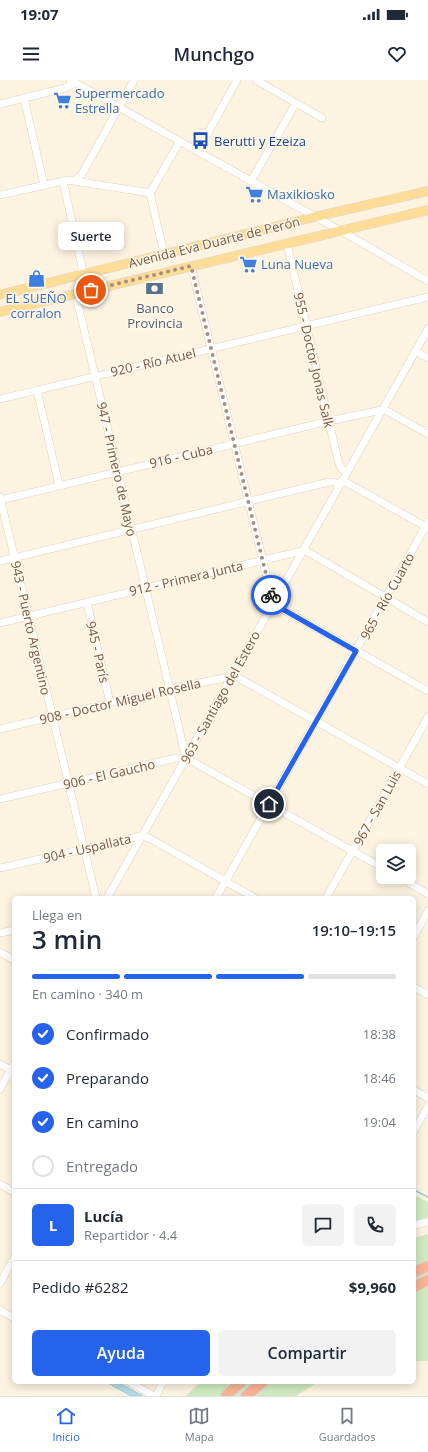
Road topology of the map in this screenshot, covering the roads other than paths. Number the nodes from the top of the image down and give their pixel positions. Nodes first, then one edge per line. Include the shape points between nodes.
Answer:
1 (134, 80) edge
2 (237, 80) edge
3 (256, 80) edge
4 (72, 82) edge
5 (24, 98) junction
6 (296, 103) junction
7 (0, 104) edge
8 (119, 107) junction
9 (322, 118) dead end
10 (180, 141) junction
11 (198, 151) junction
12 (251, 180) junction
13 (63, 181) junction
14 (75, 182) junction
15 (44, 185) junction
16 (428, 191) edge
17 (150, 193) junction
18 (0, 195) edge
19 (428, 210) edge
20 (314, 217) junction
21 (341, 231) junction
22 (287, 244) junction
23 (164, 254) junction
24 (191, 266) junction
25 (82, 274) junction
26 (428, 281) edge
27 (77, 293) junction
28 (0, 295) edge
29 (428, 296) edge
30 (0, 312) edge
31 (306, 326) junction
32 (428, 329) edge
33 (212, 349) junction
34 (416, 351) junction
35 (428, 358) edge
36 (95, 376) junction
37 (37, 390) junction
38 (0, 399) edge
39 (382, 410) junction
40 (329, 421) junction
41 (428, 434) edge
42 (234, 444) junction
43 (118, 471) junction
44 (347, 472) junction
45 (340, 482) junction
46 (59, 485) junction
47 (0, 499) edge
48 (248, 502) junction
49 (427, 526) edge
50 (131, 530) junction
51 (302, 551) junction
52 (15, 557) junction
53 (262, 560) junction
54 (0, 561) edge
55 (145, 588) junction
56 (386, 598) junction
57 (87, 602) junction
58 (273, 602) junction
59 (28, 616) junction
60 (428, 622) edge
61 (0, 623) edge
62 (356, 651) junction
63 (232, 676) junction
64 (169, 689) junction
65 (428, 691) edge
66 (110, 703) junction
67 (53, 717) junction
68 (428, 717) edge
69 (316, 721) junction
70 (0, 729) edge
71 (186, 758) junction
72 (399, 767) junction
73 (69, 783) junction
74 (428, 784) edge
75 (0, 799) edge
76 (269, 804) junction
77 (142, 836) junction
78 (84, 848) junction
79 (353, 851) junction
80 (376, 864) edge
81 (0, 868) edge
82 (225, 882) junction
83 (411, 884) edge
84 (428, 894) edge
85 (96, 896) edge
86 (108, 896) edge
87 (217, 896) edge
88 (251, 896) edge
89 (327, 896) edge
90 (428, 911) edge
91 (12, 930) edge
92 (416, 932) edge
93 (0, 933) edge
94 (0, 952) edge
95 (12, 959) edge
96 (416, 988) edge
97 (428, 995) edge
98 (0, 1064) edge
99 (12, 1068) edge
100 (12, 1070) edge
101 (0, 1089) edge
102 (416, 1091) edge
103 (428, 1098) edge
104 (428, 1106) edge
105 (416, 1127) edge
106 (0, 1184) edge
107 (12, 1191) edge
108 (428, 1222) edge
109 (416, 1225) edge
110 (12, 1262) edge
111 (428, 1266) edge
112 (416, 1271) edge
113 (428, 1280) edge
114 (0, 1283) edge
115 (416, 1286) edge
116 (0, 1310) edge
117 (12, 1317) edge
118 (133, 1384) edge
119 (163, 1384) edge
120 (239, 1384) edge
121 (261, 1384) edge
122 (155, 1396) edge
123 (226, 1396) edge
124 (246, 1396) edge

1 - 8 street
2 - 11 street
3 - 6 street
4 - 5 street via 65,88
4 - 8 street
5 - 7 street
5 - 15 street
6 - 9 street
6 - 12 street
8 - 10 street
8 - 14 street
10 - 11 street
10 - 17 street
11 - 12 street
12 - 20 street
13 - 14 street
13 - 15 street
13 - 25 street, 947 - Primero de Mayo
14 - 17 street
15 - 18 street
16 - 20 main road, Avenida Eva Duarte de Perón
17 - 23 street
19 - 21 main road, Avenida Eva Duarte de Perón
20 - 21 street
20 - 23 main road, Avenida Eva Duarte de Perón
21 - 22 main road, Avenida Eva Duarte de Perón
21 - 26 street
22 - 24 main road, Avenida Eva Duarte de Perón
22 - 31 street, 955 - Doctor Jonas Salk
23 - 25 main road, Avenida Eva Duarte de Perón
24 - 27 main road, Avenida Eva Duarte de Perón
24 - 33 street
25 - 27 street, 947 - Primero de Mayo
25 - 28 main road, Avenida Eva Duarte de Perón
27 - 30 main road, Avenida Eva Duarte de Perón
27 - 36 street, 947 - Primero de Mayo
29 - 31 street, 920 - Río Atuel
31 - 33 street, 920 - Río Atuel
31 - 40 street, 955 - Doctor Jonas Salk
32 - 34 street, 963 - Santiago del Estero
33 - 36 street, 920 - Río Atuel
33 - 42 street
34 - 35 street
34 - 39 street, 963 - Santiago del Estero
36 - 37 street, 920 - Río Atuel
36 - 43 street, 947 - Primero de Mayo
37 - 38 street, 920 - Río Atuel
37 - 46 street
39 - 40 street, 916 - Cuba
39 - 41 street
39 - 44 street, 963 - Santiago del Estero
40 - 42 street, 916 - Cuba
40 - 44 street, 955 - Doctor Jonas Salk via 339,464
42 - 43 street, 916 - Cuba
42 - 48 street
43 - 46 street, 916 - Cuba
43 - 50 street, 947 - Primero de Mayo
44 - 45 street, 963 - Santiago del Estero
45 - 48 street via 329,482
45 - 49 street
45 - 51 street, 963 - Santiago del Estero
46 - 47 street, 916 - Cuba
47 - 52 street, 943 - Puerto Argentino
48 - 50 street
48 - 53 street
49 - 56 street, 965 - Río Cuarto
50 - 52 street
50 - 55 street, 947 - Primero de Mayo
51 - 53 street, 912 - Primera Junta
51 - 56 street via 308,552
51 - 58 street, 963 - Santiago del Estero
52 - 54 street
52 - 59 street, 943 - Puerto Argentino
53 - 55 street, 912 - Primera Junta
53 - 58 street
55 - 57 street, 912 - Primera Junta
55 - 64 street, 947 - Primero de Mayo
56 - 60 street
56 - 62 street, 965 - Río Cuarto
57 - 59 street, 912 - Primera Junta
57 - 66 street, 945 - París
58 - 62 street
58 - 63 street, 963 - Santiago del Estero
59 - 61 street, 912 - Primera Junta
59 - 67 street, 943 - Puerto Argentino
62 - 65 street
62 - 69 street, 965 - Río Cuarto
63 - 64 street, 908 - Doctor Miguel Rosella
63 - 69 street
63 - 71 street, 963 - Santiago del Estero
64 - 66 street, 908 - Doctor Miguel Rosella
64 - 71 street, 947 - Primero de Mayo
66 - 67 street, 908 - Doctor Miguel Rosella
67 - 70 street, 908 - Doctor Miguel Rosella
67 - 73 street, 943 - Puerto Argentino
68 - 72 street, 967 - San Luis
69 - 72 street
69 - 76 street, 965 - Río Cuarto
71 - 73 street, 906 - El Gaucho via 176,758
71 - 76 street
71 - 77 street, 963 - Santiago del Estero
72 - 74 street
72 - 79 street, 967 - San Luis
73 - 75 street, 906 - El Gaucho
73 - 78 street, 943 - Puerto Argentino
76 - 79 street
76 - 82 street, 965 - Río Cuarto
77 - 78 street, 904 - Uspallata
77 - 82 street, 904 - Uspallata via 150,838
77 - 86 street, 963 - Santiago del Estero
78 - 81 street, 904 - Uspallata
78 - 85 street, 943 - Puerto Argentino
79 - 80 street
79 - 89 street, 967 - San Luis
82 - 87 street, 965 - Río Cuarto
82 - 88 street, 904 - Uspallata
83 - 84 street
90 - 92 street
91 - 93 street
94 - 95 street
96 - 97 street
98 - 99 street
100 - 101 street
102 - 103 street
104 - 105 street
106 - 107 street
108 - 109 street
110 - 114 street
111 - 112 highway
113 - 115 highway
116 - 117 street
118 - 122 street
119 - 122 street
120 - 123 highway
121 - 124 highway

